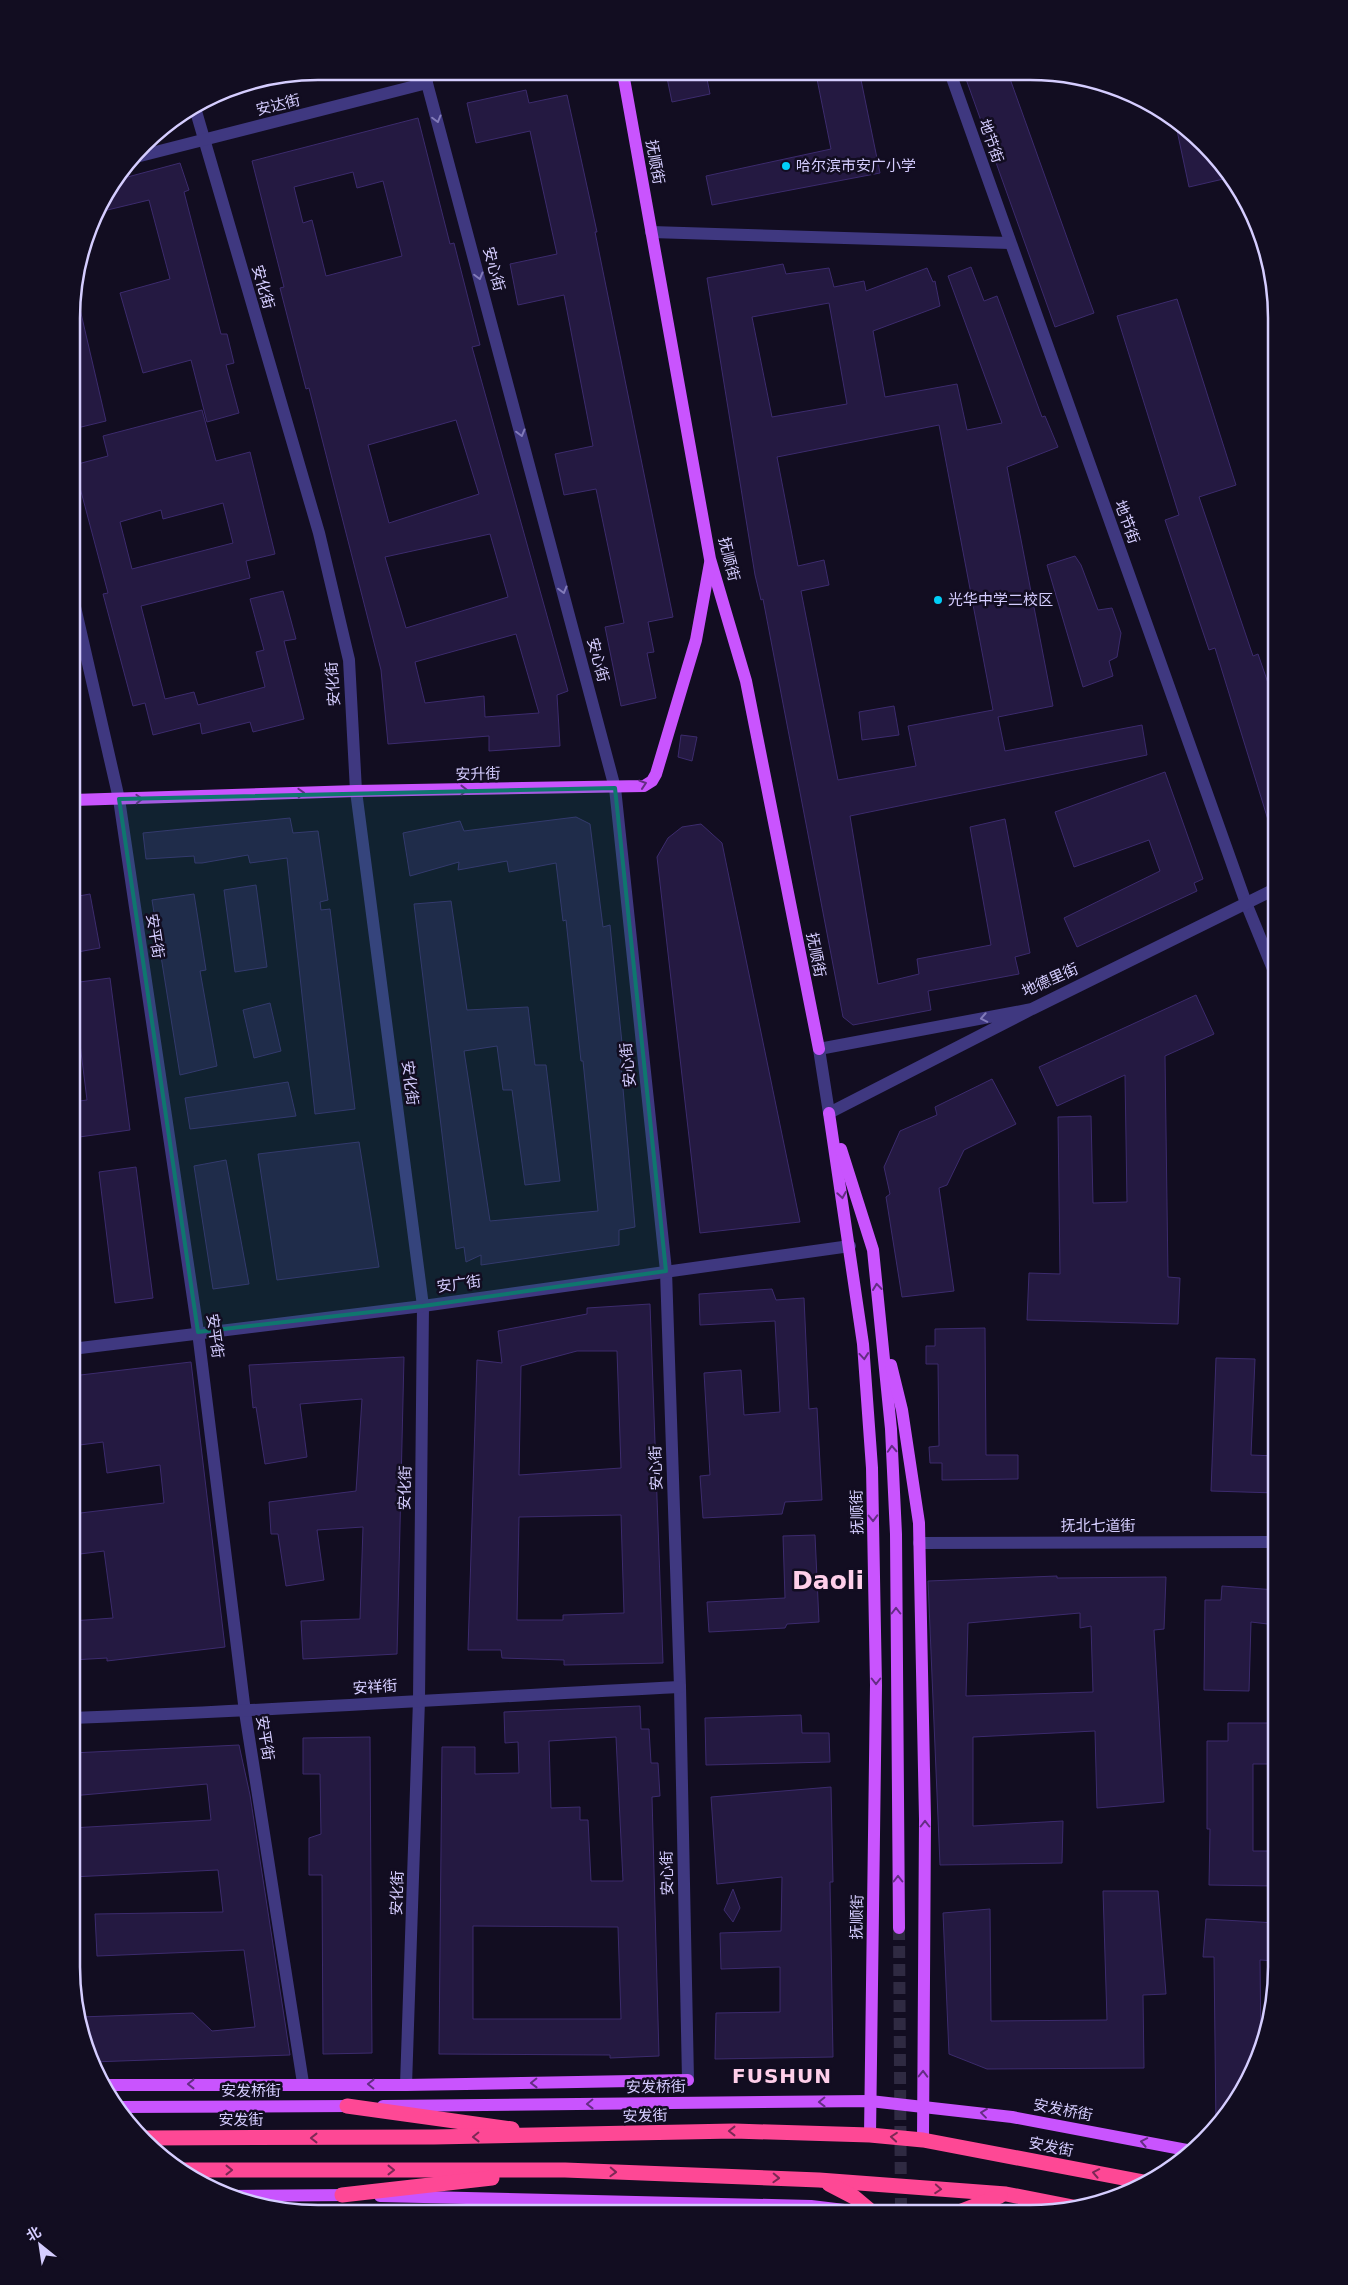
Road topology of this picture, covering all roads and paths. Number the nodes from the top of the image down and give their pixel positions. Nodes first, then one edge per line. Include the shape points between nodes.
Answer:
1 (419, 80) edge
2 (427, 80) edge
3 (623, 80) edge
4 (953, 80) edge
5 (196, 114) edge
6 (203, 141) junction
7 (145, 155) edge
8 (651, 232) junction
9 (1010, 243) junction
10 (710, 559) junction
11 (80, 629) edge
12 (616, 788) junction
13 (356, 791) junction
14 (118, 799) junction
15 (80, 800) edge
16 (1268, 892) edge
17 (1246, 903) junction
18 (1268, 959) edge
19 (1032, 1009) junction
20 (818, 1049) junction
21 (829, 1112) junction
22 (850, 1246) junction
23 (666, 1271) junction
24 (423, 1306) junction
25 (881, 1326) junction
26 (198, 1332) junction
27 (80, 1348) edge
28 (1268, 1542) edge
29 (919, 1543) junction
30 (680, 1688) junction
31 (419, 1700) junction
32 (245, 1712) junction
33 (80, 1718) edge
34 (899, 1928) tunnel mouth
35 (688, 2080) joint
36 (303, 2083) junction
37 (111, 2085) edge
38 (406, 2085) junction
39 (870, 2101) junction
40 (347, 2106) junction
41 (922, 2106) junction
42 (126, 2107) edge
43 (870, 2135) junction
44 (560, 2136) junction
45 (153, 2138) edge
46 (923, 2140) junction
47 (1183, 2149) edge
48 (194, 2170) edge
49 (565, 2170) junction
50 (819, 2180) junction
51 (1135, 2180) edge
52 (1006, 2194) junction
53 (342, 2195) junction
54 (252, 2196) edge
55 (1055, 2203) edge
56 (768, 2205) edge
57 (861, 2205) edge
58 (977, 2205) edge

1 - 6 street, 安达街
2 -> 12 street, 安心街
3 - 8 main road, 抚顺街
4 - 9 street, 地节街
5 - 6 street, 安化街
6 - 7 street, 安达街
6 - 13 street, 安化街 via 319,533 349,660
8 - 9 street
8 - 10 main road, 抚顺街
9 - 17 street, 地节街
12 -> 10 main road, 安升街 via 644,786 656,774 696,640
10 - 20 main road, 抚顺街 via 746,681
11 - 14 street, 安平街
13 -> 12 main road, 安升街
12 - 23 street, 安心街
14 -> 13 main road, 安升街
13 - 24 street, 安化街
14 - 15 main road, 安升街
14 - 26 street, 安平街
16 - 17 street, 地德里街
17 - 18 street, 地节街
17 - 19 street, 地德里街
19 -> 20 street, 地德里街
19 - 21 street
20 - 21 street
21 -> 22 main road, 抚顺街
25 -> 21 main road via 872,1250
22 - 23 street, 安广街
22 -> 39 main road, 抚顺街 via 863,1344 872,1468 876,1685
23 - 24 street, 安广街
23 - 30 street, 安心街
24 - 26 street, 安广街
24 - 31 street, 安化街
25 - 29 main road via 902,1410 919,1523
34 -> 25 main road via 896,1534 891,1429
26 - 27 street, 安广街
26 - 32 street, 安平街
28 - 29 street, 抚北七道街
41 -> 29 main road via 926,1819
30 - 31 street, 安祥街
30 - 35 street, 安心街
31 - 32 street, 安祥街
31 - 38 street, 安化街
32 - 33 street, 安祥街
32 - 36 street, 安平街
35 -> 38 main road
36 -> 37 main road
38 -> 36 main road
39 -> 40 main road, 安发桥街
39 - 41 main road, 安发桥街
39 - 43 main road, 抚顺街
40 - 42 main road, 安发桥街
40 - 44 highway
41 - 46 main road
47 -> 41 main road, 安发桥街 via 1012,2117
43 -> 44 highway, 安发街 via 734,2131
46 -> 43 highway, 安发街
44 -> 45 highway, 安发街
51 -> 46 highway, 安发街
48 -> 49 highway
49 -> 50 highway
49 - 53 highway
50 -> 52 highway
50 - 57 highway via 839,2188
52 - 55 highway
52 - 58 highway
53 - 54 main road
53 - 56 main road

